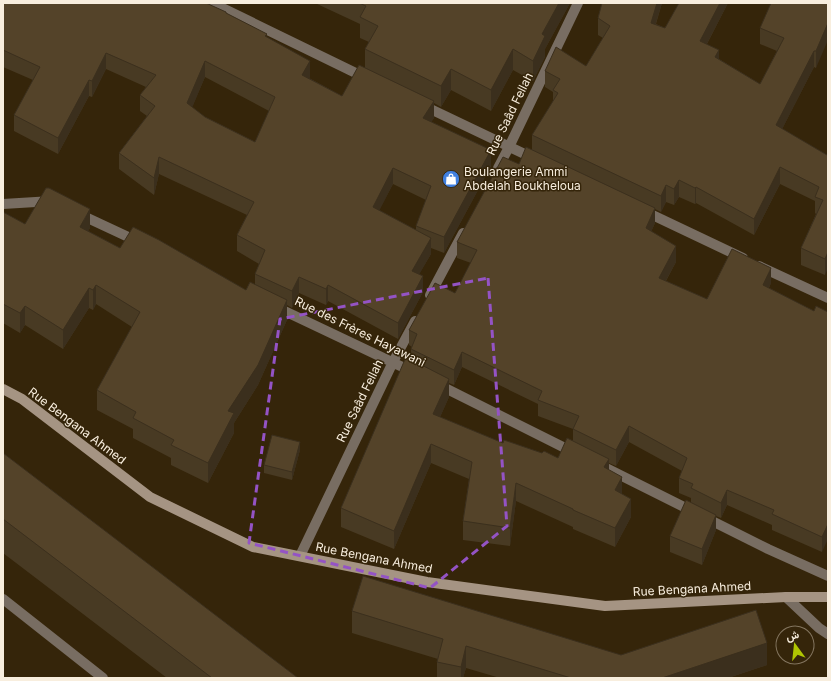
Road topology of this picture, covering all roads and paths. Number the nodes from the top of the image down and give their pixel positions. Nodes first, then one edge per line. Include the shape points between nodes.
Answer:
1 (212, 3) edge
2 (578, 3) edge
3 (375, 82) edge
4 (410, 99) edge
5 (509, 147) junction
6 (545, 164) edge
7 (494, 175) edge
8 (3, 204) edge
9 (57, 204) edge
10 (637, 208) edge
11 (72, 211) edge
12 (468, 223) edge
13 (150, 248) edge
14 (828, 298) edge
15 (265, 302) edge
16 (393, 362) junction
17 (3, 389) edge
18 (300, 556) junction
19 (828, 576) edge
20 (786, 597) junction
21 (828, 597) edge
22 (3, 599) edge
23 (828, 634) edge
24 (103, 678) edge

1 - 3 street
2 - 5 street, Rue Saâd Fellah
4 - 5 street
5 - 6 street
5 - 7 street, Rue Saâd Fellah
8 - 9 street via 50,201
10 - 14 street
11 - 13 street
12 - 16 street, Rue Saâd Fellah
15 - 16 street, Rue des Frères Hayawani
16 - 18 street, Rue Saâd Fellah
16 - 19 street, Rue des Frères Hayawani via 768,549
17 - 18 street, Rue Bengana Ahmed via 22,399 150,497 252,547
18 - 20 street, Rue Bengana Ahmed via 426,582 605,606
20 - 21 street, Rue Bengana Ahmed
20 - 23 street
22 - 24 street

